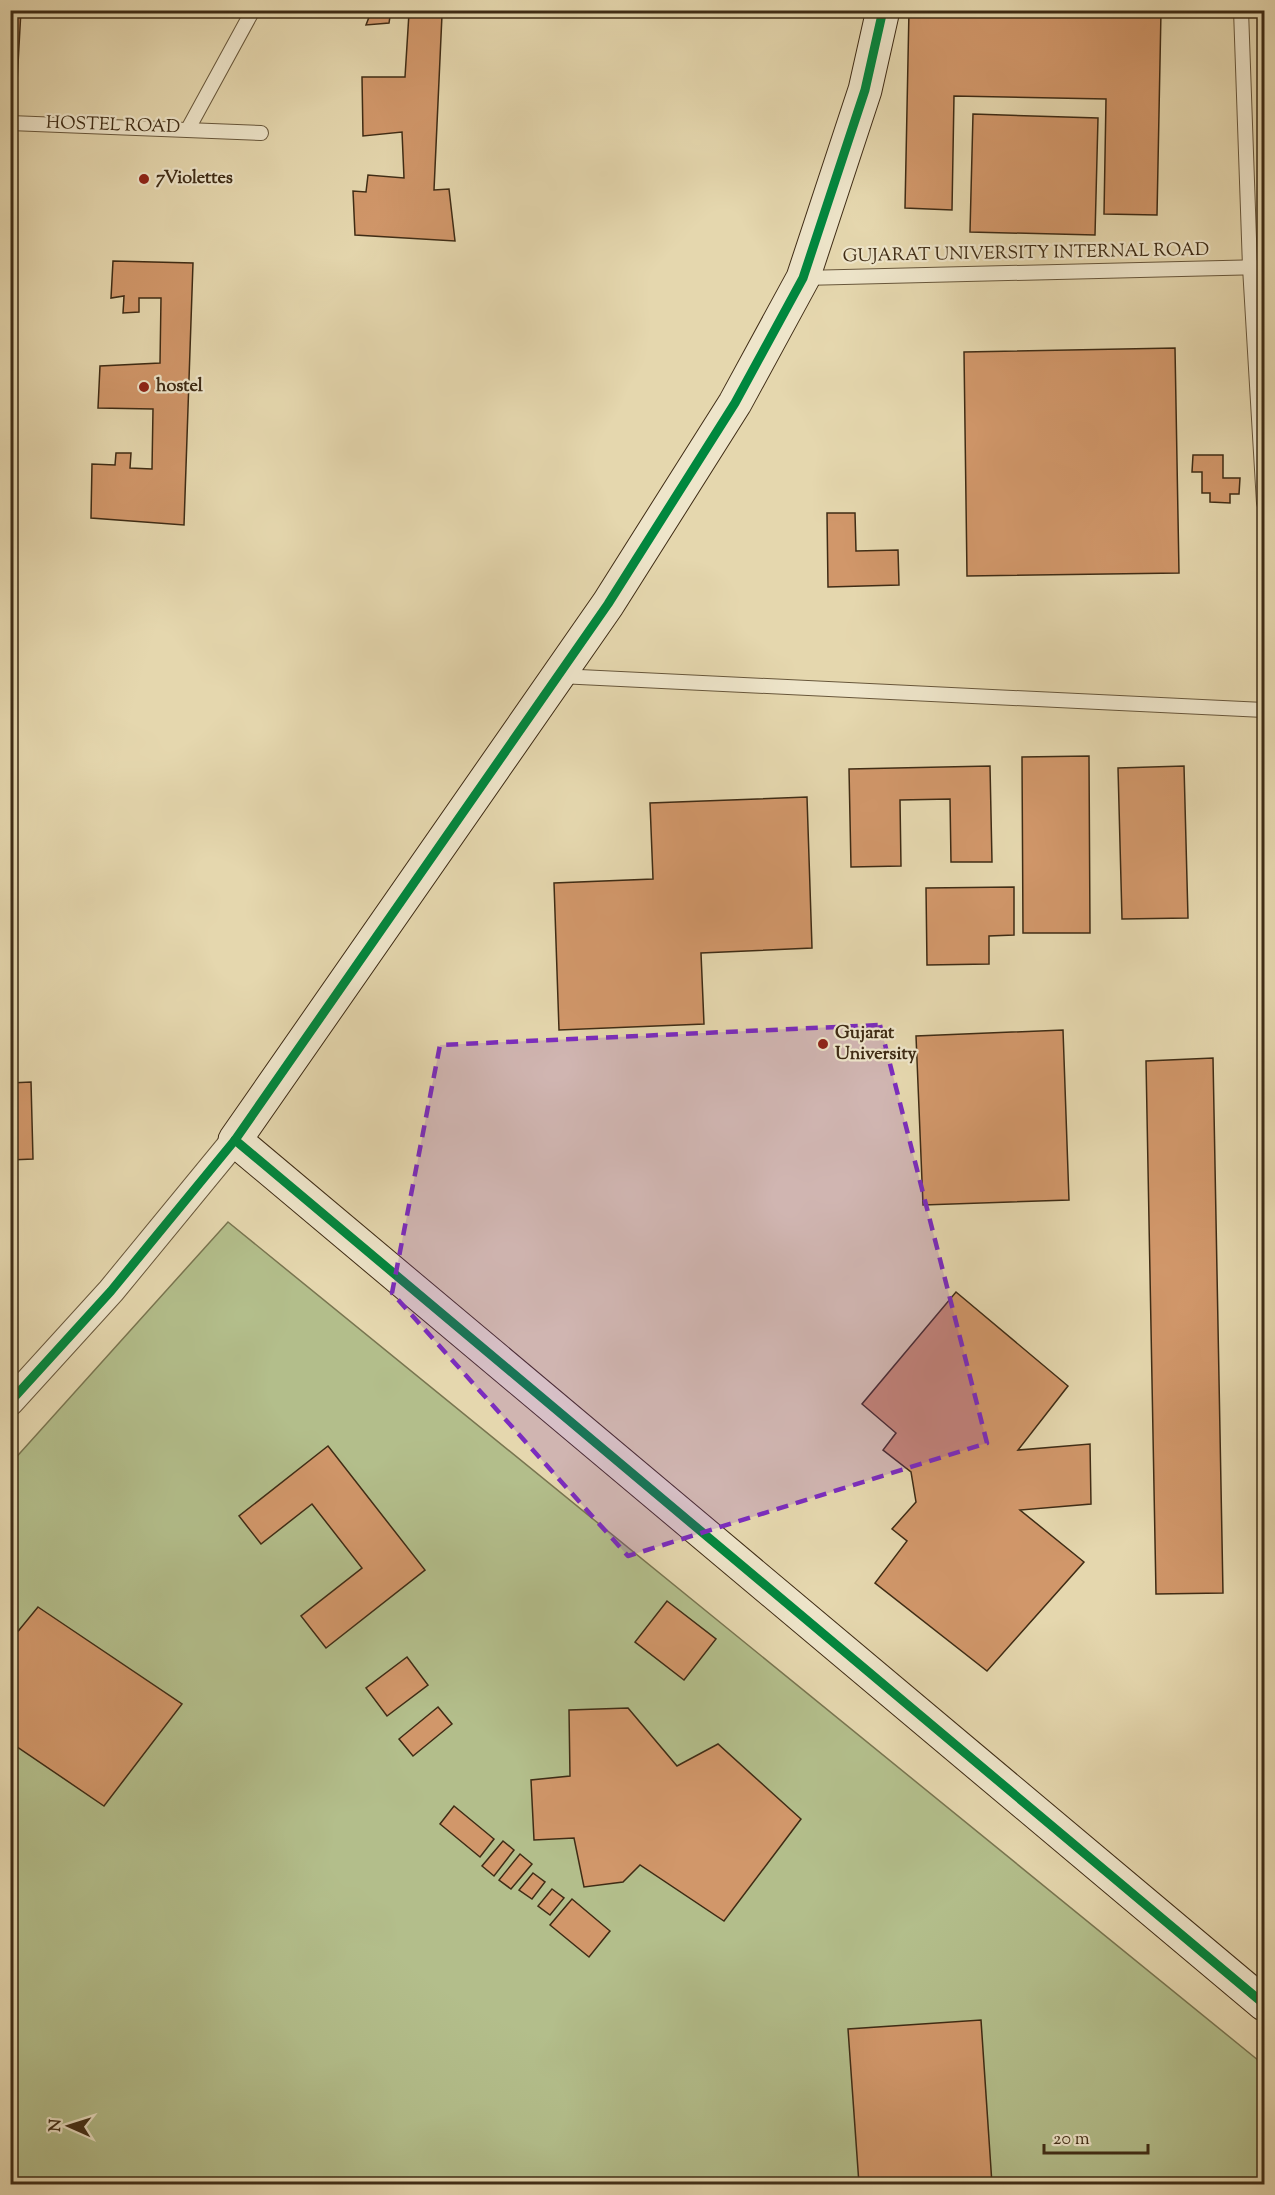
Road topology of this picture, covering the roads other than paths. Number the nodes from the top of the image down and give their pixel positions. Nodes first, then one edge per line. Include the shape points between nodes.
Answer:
1 (253, 10) edge
2 (883, 10) edge
3 (1241, 10) edge
4 (10, 123) edge
5 (188, 129) junction
6 (261, 133) dead end
7 (1257, 267) edge
8 (803, 278) junction
9 (1264, 503) edge
10 (559, 676) junction
11 (1264, 710) edge
12 (235, 1140) junction
13 (11, 1400) edge
14 (1264, 2004) edge

1 - 5 lane, HOSTEL ROAD
2 - 8 street via 865,90
3 - 7 lane
4 - 5 lane, HOSTEL ROAD
5 - 6 lane
7 - 8 lane, GUJARAT UNIVERSITY INTERNAL ROAD
7 - 9 lane
8 - 10 street via 735,403
10 - 11 lane
10 - 12 street
12 - 13 street via 111,1291
12 - 14 street

